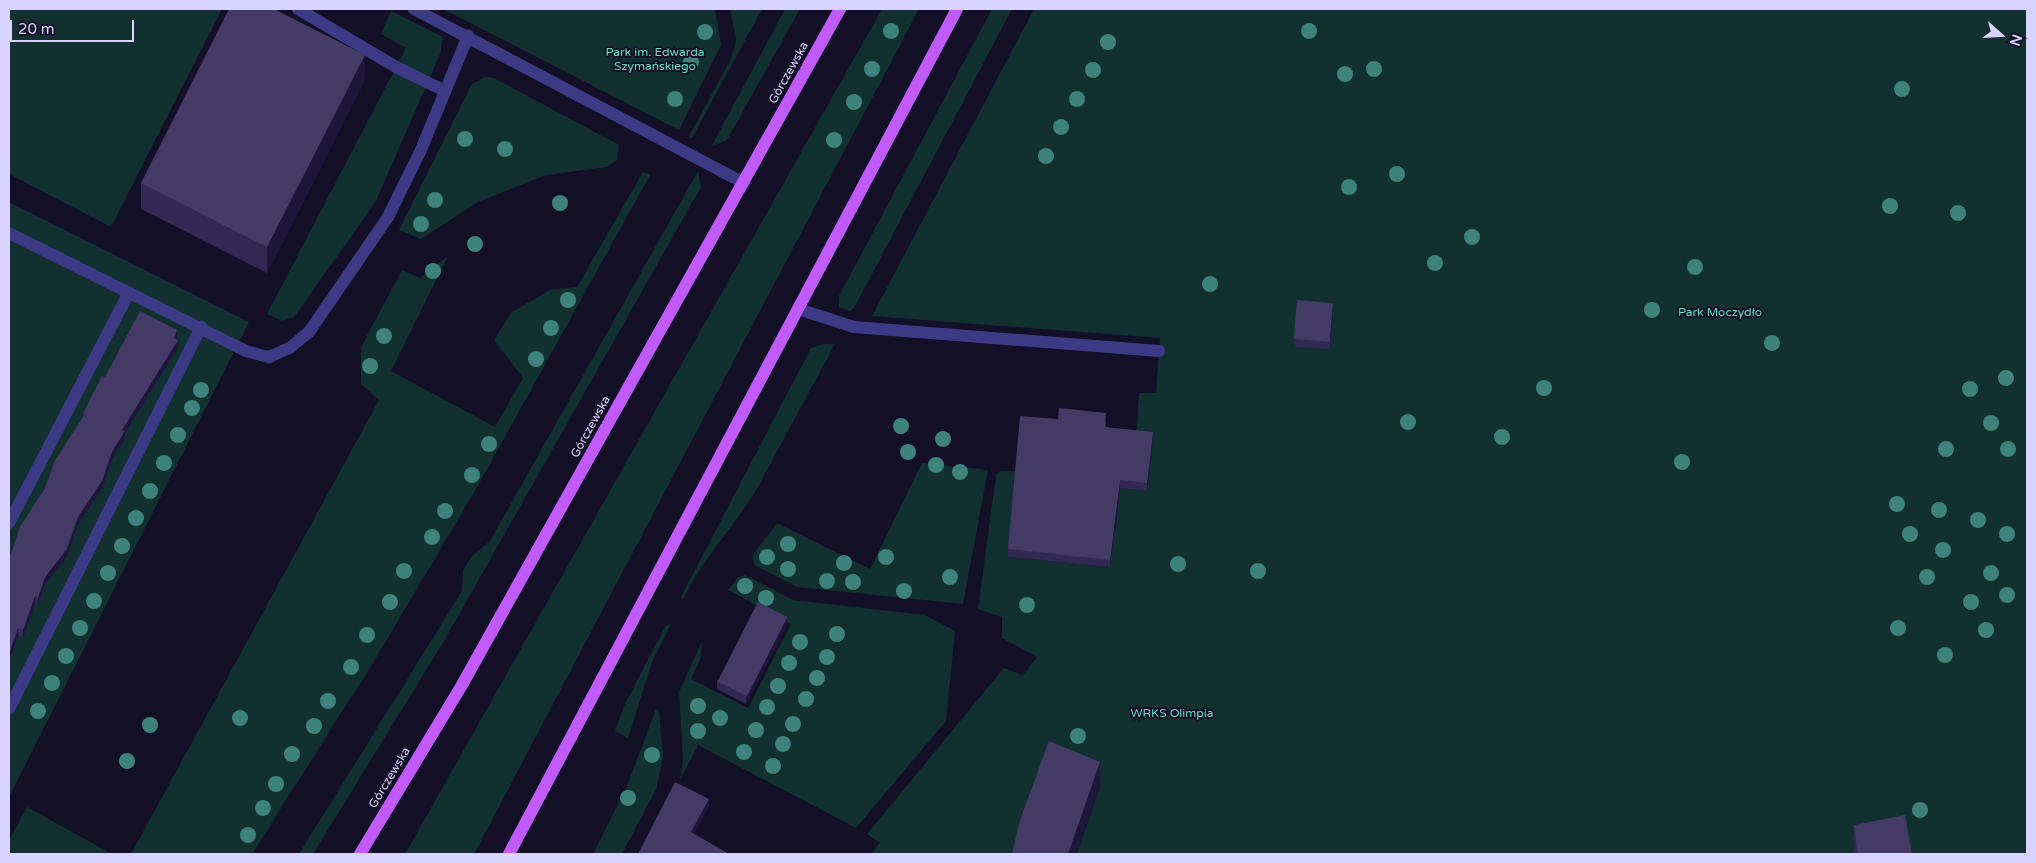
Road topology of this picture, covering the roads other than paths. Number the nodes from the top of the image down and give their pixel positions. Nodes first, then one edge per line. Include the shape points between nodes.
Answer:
1 (298, 9) edge
2 (414, 9) edge
3 (840, 9) edge
4 (957, 9) edge
5 (468, 36) junction
6 (445, 91) junction
7 (744, 182) junction
8 (9, 233) edge
9 (129, 292) junction
10 (798, 309) junction
11 (201, 327) junction
12 (1159, 351) dead end
13 (9, 523) edge
14 (9, 709) edge
15 (360, 854) edge
16 (509, 854) edge

1 - 6 lane via 396,67
2 - 5 lane
3 - 7 main road, Górczewska
4 - 10 main road
5 - 6 lane
5 - 7 lane
6 - 11 lane via 388,217 309,332 291,347 270,357 246,351
7 - 15 main road, Górczewska via 463,683
8 - 9 lane
9 - 11 lane
9 - 13 lane
10 - 12 lane via 854,327
10 - 16 main road
11 - 14 lane

